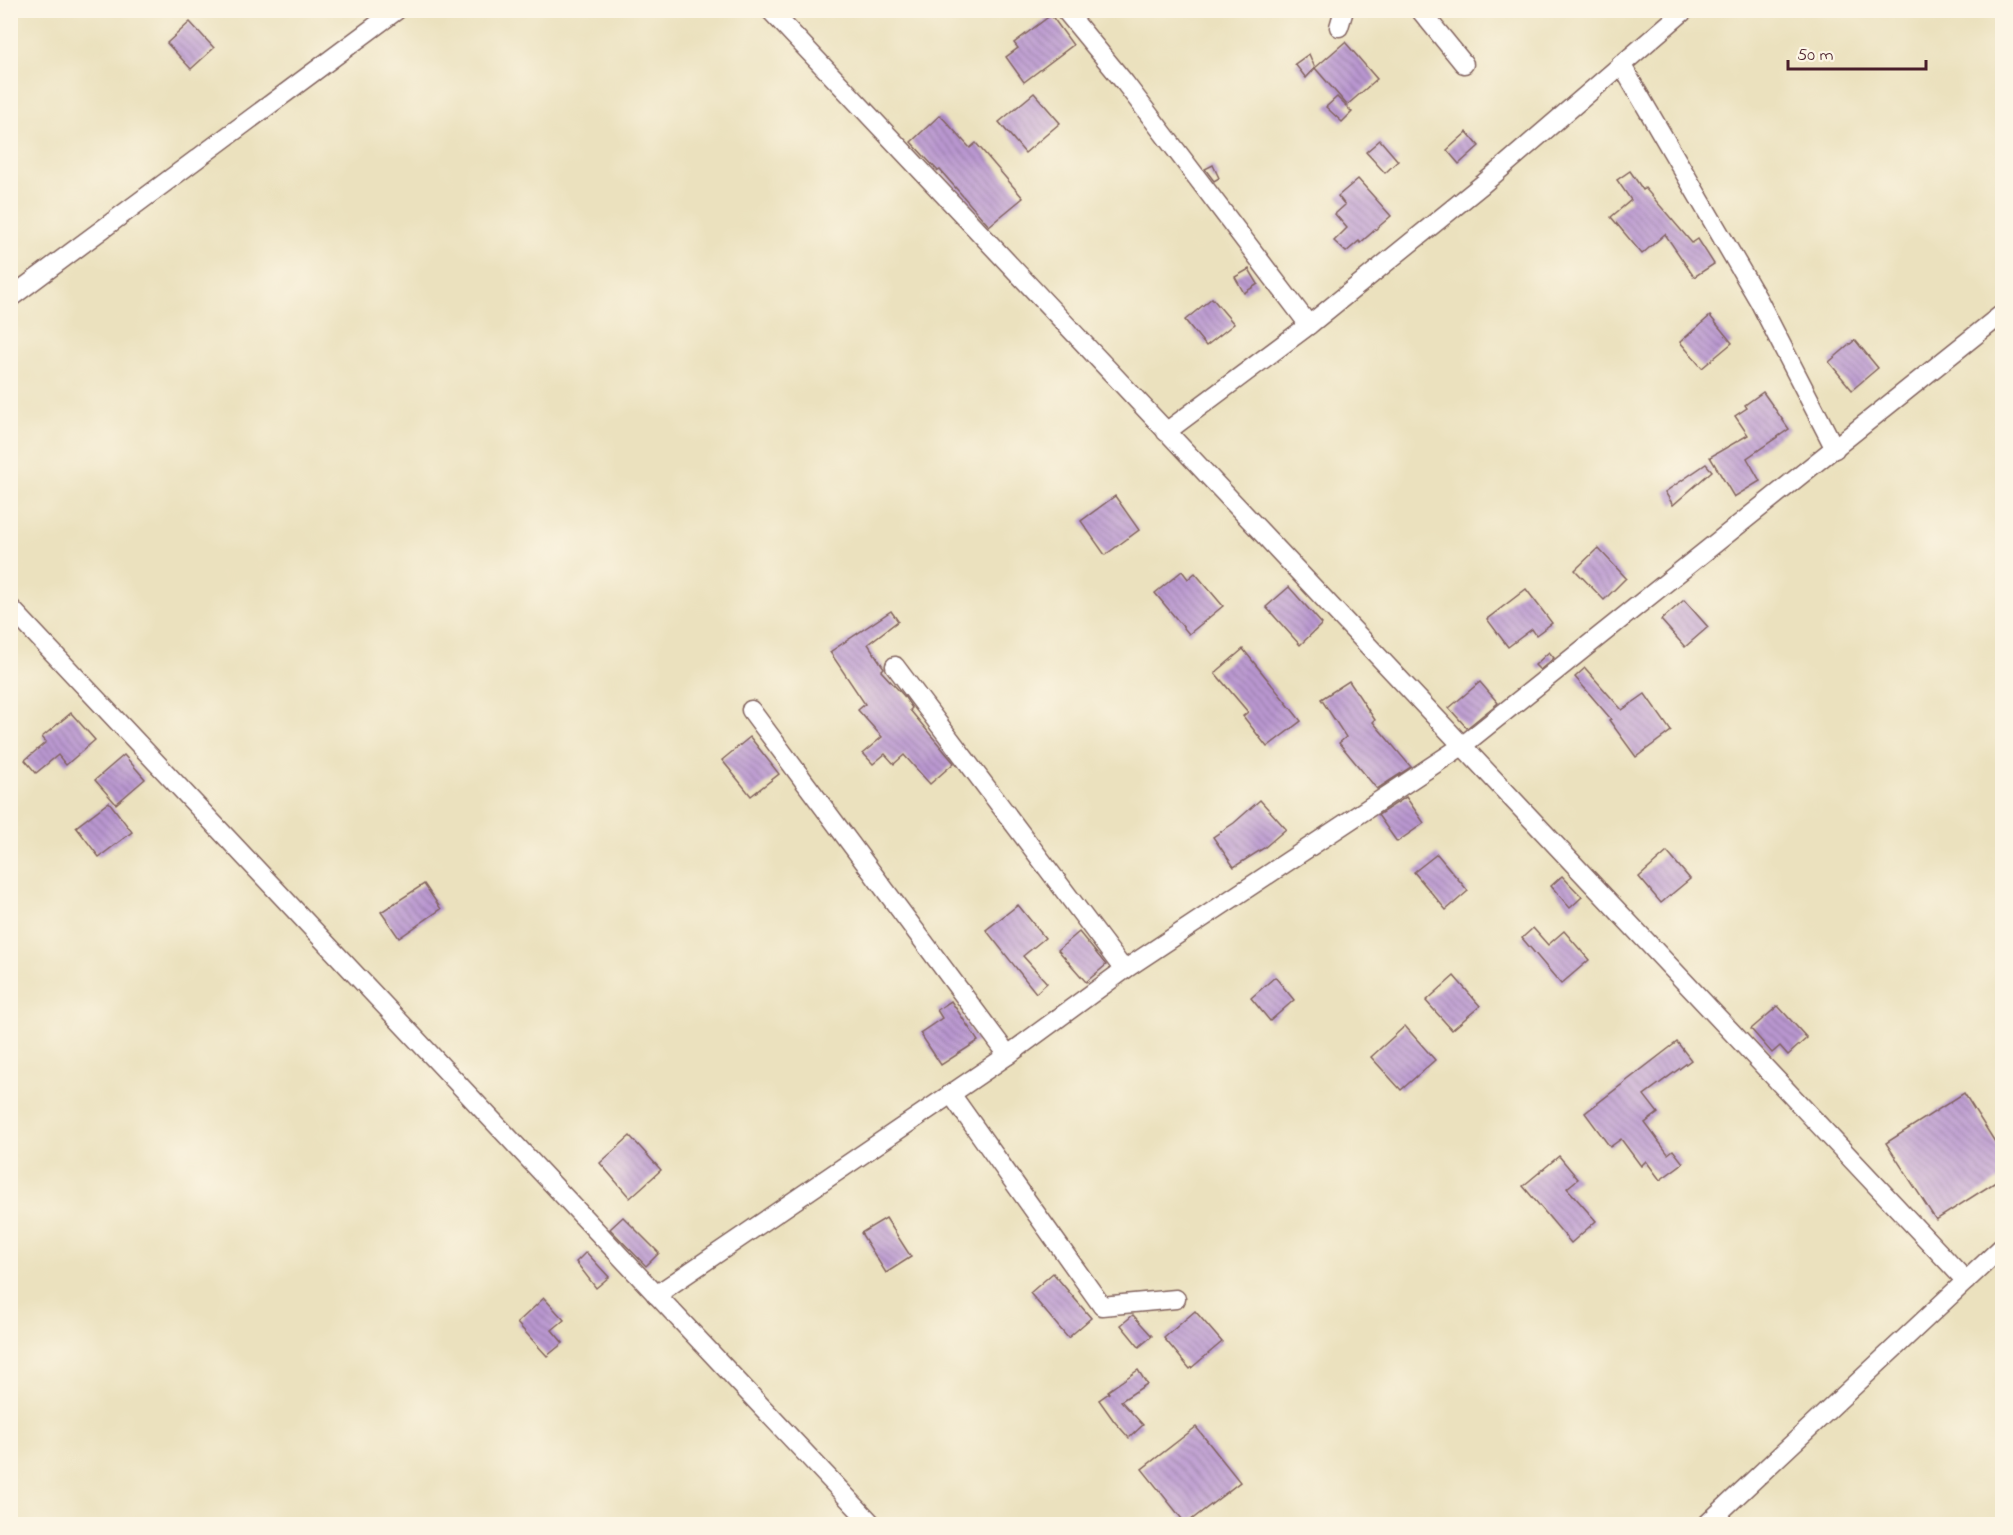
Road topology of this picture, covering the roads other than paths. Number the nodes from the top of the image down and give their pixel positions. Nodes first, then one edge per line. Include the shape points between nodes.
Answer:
1 (397, 10) edge
2 (770, 10) edge
3 (1065, 10) edge
4 (1420, 10) edge
5 (1685, 10) edge
6 (1464, 64) dead end
7 (1621, 64) junction
8 (10, 298) edge
9 (2002, 314) edge
10 (1309, 325) junction
11 (1166, 432) junction
12 (1835, 449) junction
13 (10, 607) edge
14 (895, 666) dead end
15 (751, 710) dead end
16 (1462, 746) junction
17 (1124, 969) junction
18 (1008, 1055) junction
19 (951, 1094) junction
20 (2002, 1247) edge
21 (1966, 1281) junction
22 (656, 1295) junction
23 (1176, 1299) dead end
24 (872, 1524) edge
25 (1707, 1524) edge

1 - 8 street
2 - 11 street
3 - 10 street
4 - 6 street
5 - 7 street
7 - 10 street via 1484,183
7 - 12 street via 1759,301
9 - 12 street
10 - 11 street
11 - 16 street
12 - 16 street
13 - 22 street
14 - 17 street
15 - 18 street
16 - 17 street
16 - 21 street
17 - 18 street
18 - 19 street
19 - 22 street
19 - 23 street via 1102,1306
20 - 21 street
21 - 25 street
22 - 24 street

